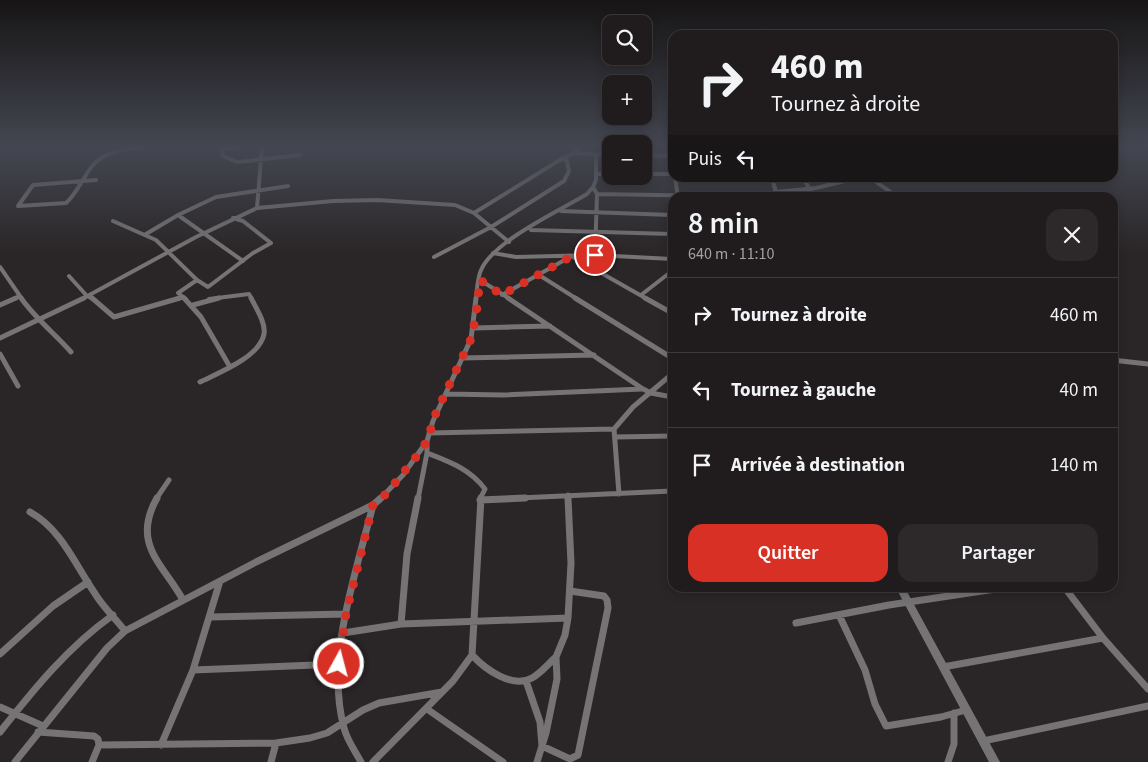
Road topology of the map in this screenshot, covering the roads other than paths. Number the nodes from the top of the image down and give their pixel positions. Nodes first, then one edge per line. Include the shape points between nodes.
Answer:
1 (84, 181) edge
2 (77, 182) edge
3 (258, 182) edge
4 (525, 182) edge
5 (563, 182) edge
6 (595, 182) edge
7 (841, 182) edge
8 (876, 182) edge
9 (806, 184) junction
10 (288, 186) dead end
11 (593, 187) junction
12 (816, 188) junction
13 (809, 189) junction
14 (257, 190) junction
15 (800, 190) junction
16 (792, 192) edge
17 (811, 192) edge
18 (892, 192) edge
19 (597, 194) junction
20 (668, 196) edge
21 (257, 208) junction
22 (560, 211) junction
23 (474, 213) junction
24 (597, 214) junction
25 (178, 215) junction
26 (668, 215) edge
27 (233, 218) junction
28 (113, 221) dead end
29 (491, 227) junction
30 (529, 230) junction
31 (596, 232) junction
32 (146, 234) junction
33 (203, 234) junction
34 (668, 234) edge
35 (509, 242) junction
36 (169, 252) junction
37 (493, 253) junction
38 (595, 255) junction
39 (434, 257) dead end
40 (572, 257) junction
41 (668, 259) edge
42 (243, 261) junction
43 (0, 267) edge
44 (668, 274) edge
45 (539, 275) junction
46 (69, 276) dead end
47 (197, 280) junction
48 (480, 280) junction
49 (502, 295) junction
50 (641, 295) junction
51 (20, 296) junction
52 (87, 296) junction
53 (183, 296) junction
54 (0, 305) edge
55 (193, 305) junction
56 (668, 310) edge
57 (39, 319) junction
58 (550, 326) junction
59 (474, 328) junction
60 (0, 338) edge
61 (71, 352) dead end
62 (0, 354) edge
63 (594, 355) junction
64 (668, 356) edge
65 (462, 358) junction
66 (1118, 361) edge
67 (1148, 364) edge
68 (230, 367) junction
69 (668, 378) edge
70 (200, 382) dead end
71 (18, 386) dead end
72 (643, 389) junction
73 (651, 393) junction
74 (446, 394) junction
75 (668, 395) edge
76 (614, 429) junction
77 (429, 433) junction
78 (668, 436) edge
79 (615, 438) junction
80 (427, 441) junction
81 (426, 452) junction
82 (169, 480) dead end
83 (668, 491) edge
84 (619, 494) junction
85 (568, 496) junction
86 (480, 500) junction
87 (373, 505) junction
88 (30, 512) dead end
89 (220, 581) junction
90 (88, 582) junction
91 (570, 591) junction
92 (902, 592) edge
93 (977, 592) edge
94 (1068, 592) edge
95 (183, 600) junction
96 (908, 603) junction
97 (346, 614) junction
98 (113, 615) junction
99 (839, 615) junction
100 (210, 617) junction
101 (568, 618) junction
102 (473, 622) junction
103 (401, 624) junction
104 (796, 624) dead end
105 (125, 631) junction
106 (343, 633) junction
107 (1103, 638) junction
108 (0, 654) edge
109 (472, 654) junction
110 (556, 657) junction
111 (339, 664) junction
112 (942, 667) junction
113 (193, 670) junction
114 (526, 681) junction
115 (1148, 690) edge
116 (442, 692) junction
117 (1148, 706) edge
118 (0, 707) edge
119 (427, 709) junction
120 (966, 710) junction
121 (15, 713) junction
122 (954, 713) junction
123 (343, 725) junction
124 (41, 729) junction
125 (0, 732) edge
126 (983, 741) junction
127 (276, 743) junction
128 (99, 745) junction
129 (161, 745) junction
130 (542, 746) junction
131 (14, 762) edge
132 (92, 762) edge
133 (271, 762) edge
134 (361, 762) edge
135 (373, 762) edge
136 (502, 762) edge
137 (537, 762) edge
138 (948, 762) edge
139 (994, 762) edge

1 - 2 street via 66,203 18,206 33,185
3 - 14 street
4 - 23 street
5 - 29 street
6 - 11 street
7 - 12 street
8 - 18 street
9 - 12 street
9 - 13 street
9 - 15 street
10 - 14 street
11 - 19 street
11 - 22 street
12 - 13 street
13 - 15 street
13 - 17 street
14 - 21 street
14 - 25 street via 216,197
15 - 16 street
19 - 20 street
19 - 24 street
21 - 23 street via 377,200 455,205
21 - 27 street
22 - 24 street
22 - 30 street
23 - 29 street
24 - 26 street
24 - 31 street
25 - 32 street
25 - 33 street
27 - 33 street
27 - 42 street via 243,221 270,243
28 - 32 street
29 - 35 street
29 - 39 street
30 - 31 street
30 - 35 street
31 - 34 street
31 - 38 street
32 - 36 street
33 - 36 street
33 - 42 street
35 - 37 street
36 - 47 street
36 - 52 street
37 - 40 street via 508,257
37 - 48 street via 482,267
38 - 40 street
38 - 41 street
40 - 45 street
40 - 50 street
42 - 47 street via 210,286
43 - 51 street
44 - 50 street
45 - 49 street
45 - 64 street
46 - 52 street
47 - 53 street via 178,292
48 - 49 street
48 - 59 street
49 - 58 street
50 - 56 street
51 - 54 street
51 - 57 street
52 - 53 street via 114,317
52 - 57 street
53 - 55 street
55 - 68 street
55 - 68 street via 217,297 251,296 262,324 263,337 256,348
57 - 60 street
57 - 61 street
58 - 59 street
58 - 63 street
59 - 65 street
62 - 71 street
63 - 65 street
63 - 72 street
65 - 74 street
66 - 67 street
68 - 70 street
69 - 73 street
72 - 73 street
72 - 74 street
73 - 75 street
73 - 76 street
74 - 77 street
76 - 77 street
76 - 79 street
77 - 80 street
78 - 79 street
79 - 84 street
80 - 81 street
80 - 87 street via 387,493
81 - 86 street via 453,462 480,480 485,489
81 - 103 street via 407,554
82 - 95 street via 152,506 147,530 157,562
83 - 84 street
84 - 85 street
85 - 86 street
85 - 91 street
86 - 102 street
87 - 89 street
87 - 97 street
88 - 90 street via 53,530
89 - 95 street
89 - 100 street
90 - 98 street
90 - 108 street via 53,606
91 - 101 street
91 - 130 street via 604,596 607,618 578,755 570,759
92 - 96 street
93 - 96 street
94 - 107 street
95 - 105 street
96 - 99 street
96 - 112 street
97 - 100 street
97 - 106 street
98 - 105 street
98 - 121 street via 69,651
99 - 104 street
99 - 122 street via 886,726
100 - 113 street
101 - 102 street
101 - 110 street
102 - 103 street
102 - 109 street
103 - 106 street
105 - 124 street via 107,648
106 - 111 street
107 - 112 street
107 - 115 street
109 - 114 street via 480,665 495,674
109 - 116 street via 454,681
110 - 114 street
110 - 130 street via 557,678
111 - 113 street
111 - 123 street
112 - 120 street
113 - 129 street
114 - 130 street via 535,701
116 - 119 street
116 - 123 street via 369,706
117 - 126 street
118 - 121 street
119 - 135 street
119 - 136 street
120 - 122 street
120 - 126 street
121 - 124 street
121 - 125 street
122 - 138 street via 954,744
123 - 127 street via 328,733
123 - 134 street
124 - 128 street via 94,736
124 - 131 street
126 - 139 street
127 - 129 street
127 - 133 street
128 - 129 street
128 - 132 street
130 - 137 street

